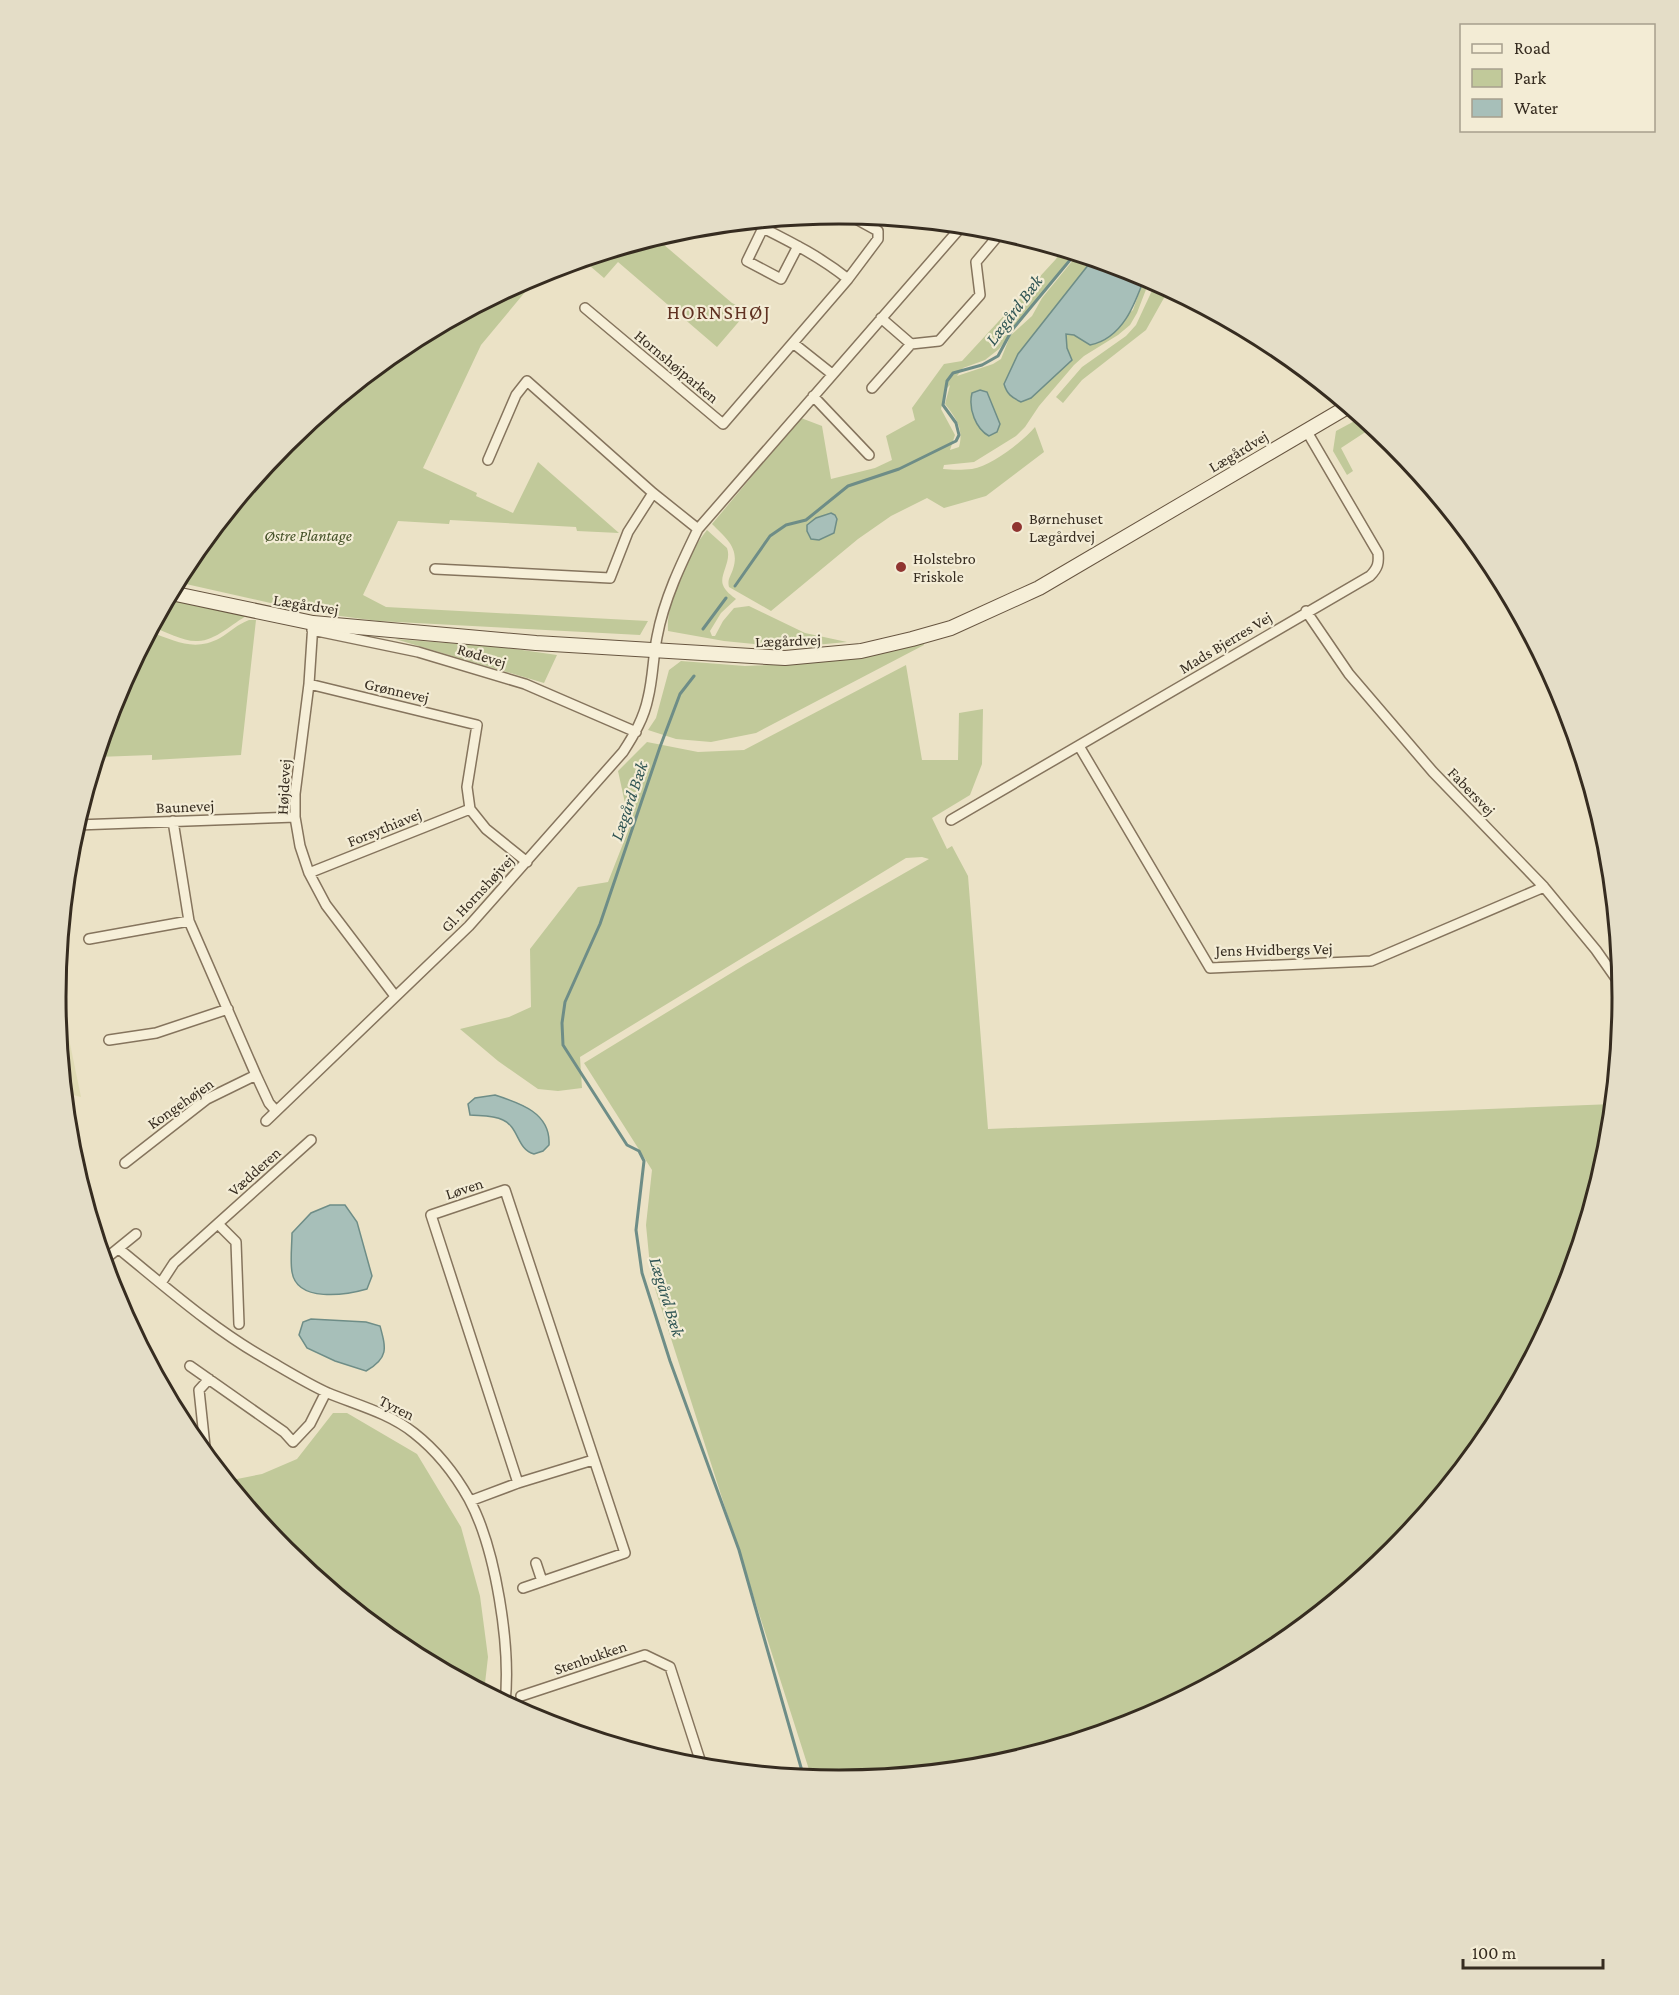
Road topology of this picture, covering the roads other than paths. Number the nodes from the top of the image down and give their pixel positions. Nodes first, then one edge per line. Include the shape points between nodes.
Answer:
1 (867, 225) edge
2 (763, 229) edge
3 (764, 229) edge
4 (955, 233) edge
5 (994, 240) edge
6 (798, 246) junction
7 (848, 279) junction
8 (585, 308) dead end
9 (881, 318) junction
10 (793, 343) junction
11 (911, 344) junction
12 (832, 374) junction
13 (872, 388) dead end
14 (813, 396) junction
15 (1342, 410) edge
16 (1306, 430) junction
17 (869, 455) dead end
18 (488, 460) dead end
19 (653, 493) junction
20 (698, 529) junction
21 (435, 569) dead end
22 (180, 595) edge
23 (1306, 611) junction
24 (312, 627) junction
25 (656, 651) junction
26 (309, 684) junction
27 (636, 732) junction
28 (1079, 746) junction
29 (470, 809) junction
30 (295, 817) junction
31 (951, 820) dead end
32 (173, 821) junction
33 (86, 825) edge
34 (527, 862) junction
35 (309, 873) junction
36 (1544, 887) junction
37 (189, 921) junction
38 (89, 939) dead end
39 (1612, 973) edge
40 (395, 996) junction
41 (228, 1009) junction
42 (109, 1040) dead end
43 (256, 1075) junction
44 (276, 1111) junction
45 (266, 1121) dead end
46 (310, 1140) dead end
47 (125, 1163) dead end
48 (218, 1224) junction
49 (136, 1234) dead end
50 (119, 1249) junction
51 (110, 1255) edge
52 (160, 1283) junction
53 (239, 1324) dead end
54 (190, 1366) dead end
55 (209, 1379) junction
56 (326, 1392) junction
57 (205, 1439) edge
58 (593, 1460) junction
59 (518, 1483) junction
60 (470, 1501) junction
61 (536, 1563) dead end
62 (542, 1581) junction
63 (523, 1588) dead end
64 (506, 1695) edge
65 (521, 1696) dead end
66 (699, 1758) edge

1 - 7 street, Hornshøjparken via 878,231 878,239
2 - 6 street via 747,261 781,279
3 - 6 street
4 - 9 street
5 - 11 street via 976,261 980,295 939,341
6 - 7 street
7 - 10 street, Hornshøjparken
8 - 10 street, Hornshøjparken via 723,424
9 - 11 street
9 - 12 street
10 - 12 street
11 - 13 street
12 - 14 street
14 - 17 street
14 - 20 street
15 - 16 street, Lægårdvej
16 - 23 street, Mads Bjerres Vej via 1379,562 1370,576
16 - 25 street, Lægårdvej via 1039,588 951,628 861,651 785,658
18 - 19 street via 516,395 527,381
19 - 20 street
19 - 21 street via 628,532 610,578
20 - 25 street via 678,568
22 - 24 street, Lægårdvej
23 - 28 street, Mads Bjerres Vej
23 - 36 street, Fabersvej via 1349,674 1433,772
24 - 25 street, Lægårdvej
24 - 26 street, Højdevej
24 - 27 street, Rødevej via 418,652 525,684
25 - 27 street, Gl. Hornshøjvej via 648,699
26 - 29 street, Grønnevej via 477,725 467,787
26 - 30 street, Højdevej
27 - 34 street, Gl. Hornshøjvej via 608,771
28 - 31 street, Mads Bjerres Vej
28 - 36 street, Jens Hvidbergs Vej via 1210,968 1371,961
29 - 34 street via 486,829
29 - 35 street, Forsythiavej
30 - 32 street, Baunevej
30 - 35 street, Højdevej
32 - 33 street, Baunevej
32 - 37 street
34 - 40 street, Gl. Hornshøjvej via 469,926
35 - 40 street, Højdevej via 326,905
36 - 39 street, Fabersvej
37 - 38 street
37 - 41 street
40 - 44 street, Gl. Hornshøjvej
41 - 42 street via 156,1033
41 - 43 street
43 - 44 street
43 - 47 street, Kongehøjen via 207,1099
44 - 45 street, Gl. Hornshøjvej
46 - 48 street, Vædderen
48 - 52 street, Vædderen via 174,1263
48 - 53 street via 236,1242
49 - 50 street
50 - 51 street
50 - 52 street, Tyren
52 - 56 street, Tyren via 214,1326
54 - 55 street
55 - 56 street via 293,1442 310,1424
55 - 57 street via 199,1390
56 - 60 street, Tyren via 391,1418 414,1432 437,1454
58 - 59 street
58 - 59 street, Løven via 505,1190 431,1215
58 - 62 street, Løven via 625,1554
59 - 60 street
60 - 64 street, Tyren via 495,1578 505,1637
61 - 62 street
62 - 63 street, Løven
65 - 66 street, Stenbukken via 645,1655 670,1667

